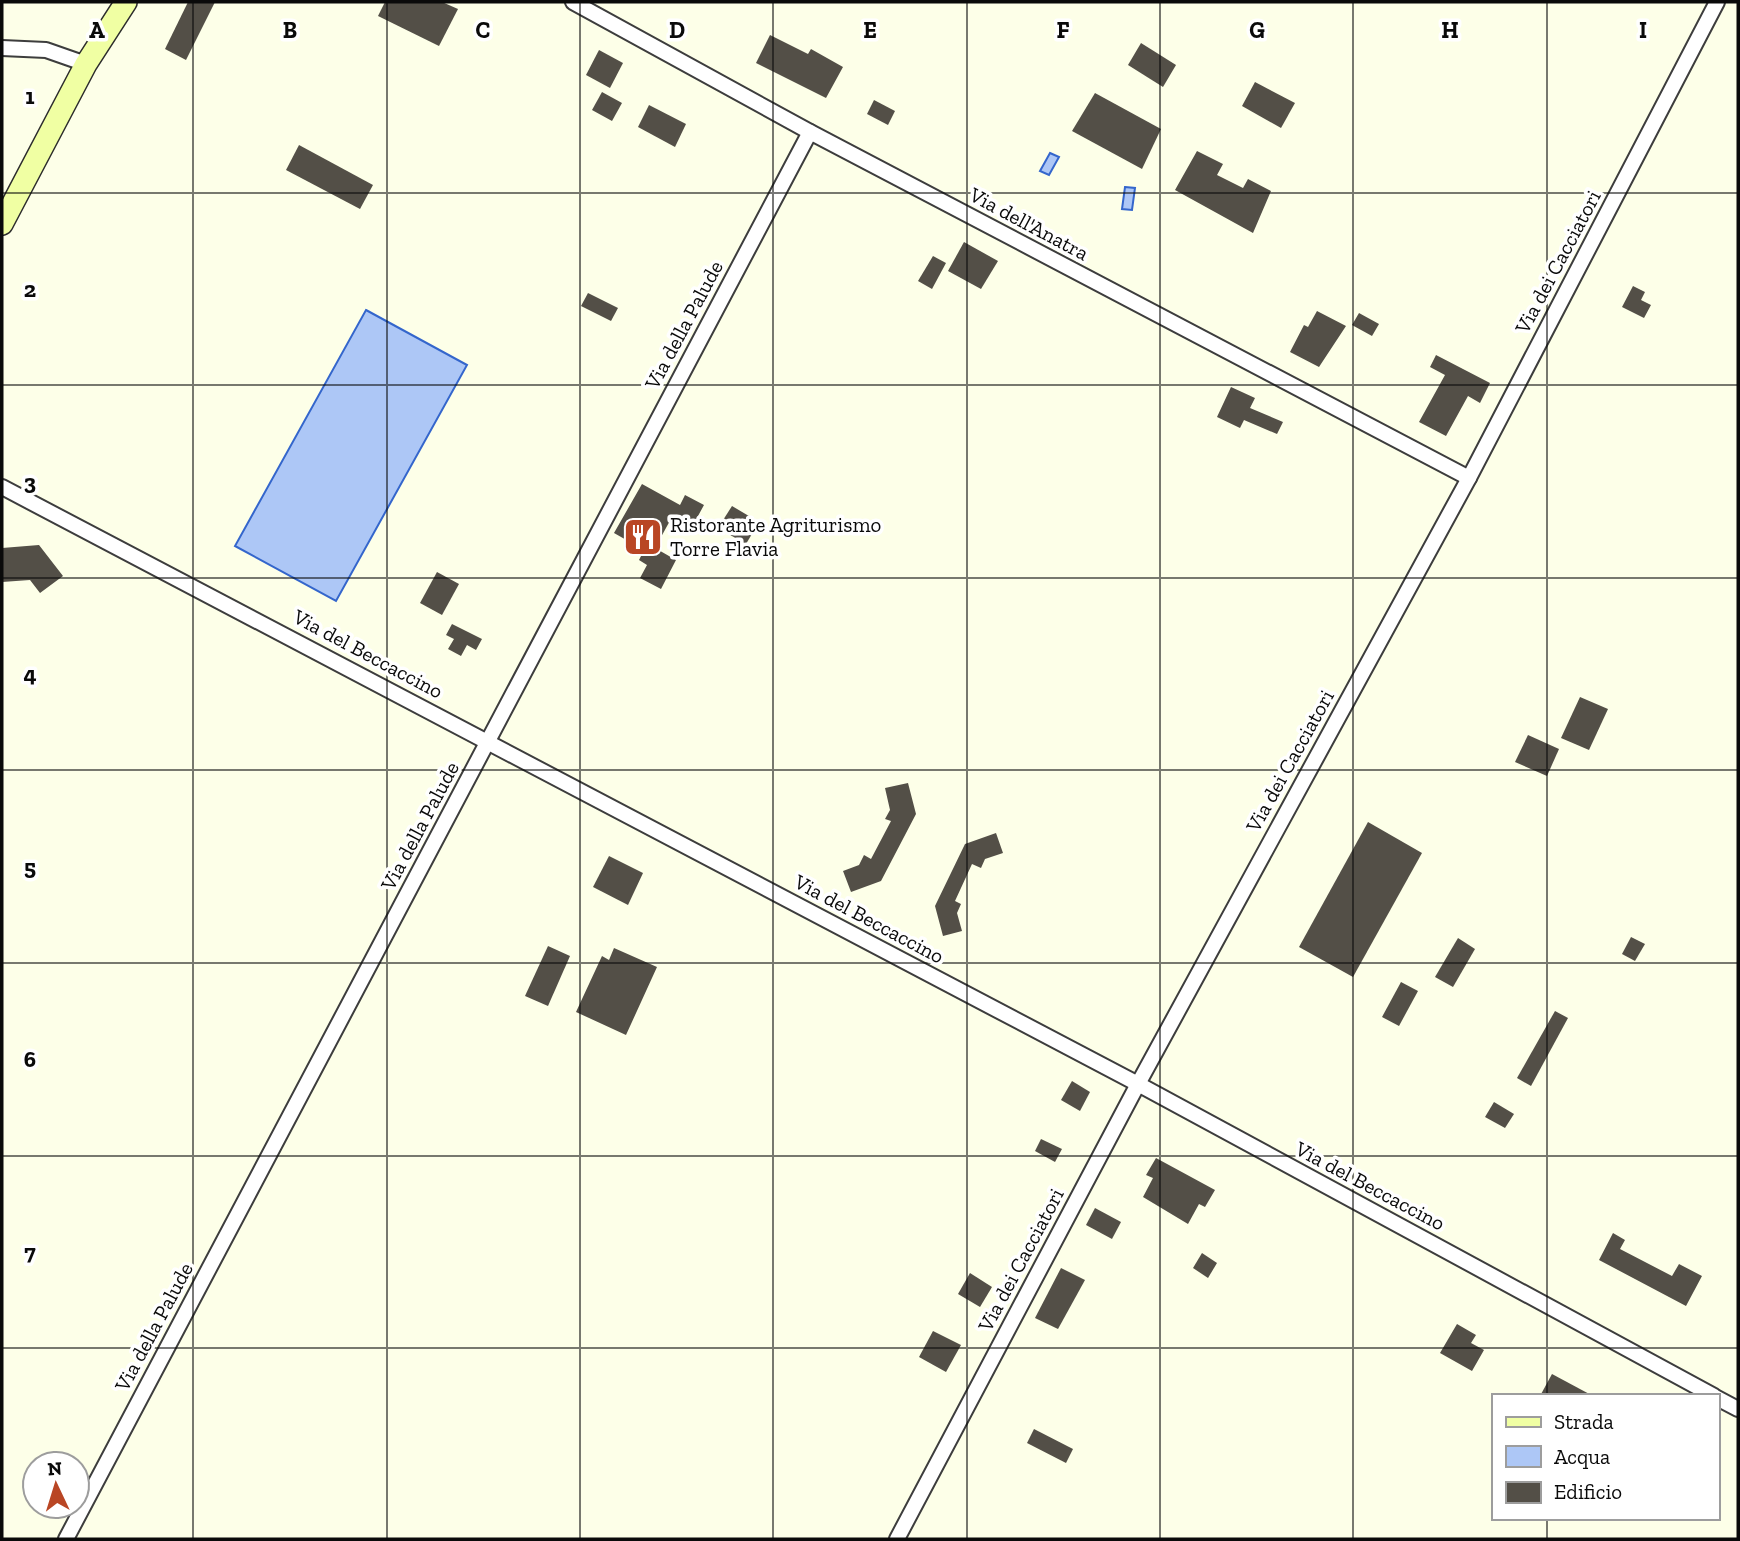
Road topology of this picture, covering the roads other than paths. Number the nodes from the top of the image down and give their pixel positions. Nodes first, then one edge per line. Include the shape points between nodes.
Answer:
1 (126, 2) edge
2 (573, 2) edge
3 (1717, 2) edge
4 (2, 48) edge
5 (86, 64) junction
6 (810, 132) junction
7 (2, 224) edge
8 (1469, 478) junction
9 (2, 486) edge
10 (488, 741) junction
11 (1138, 1084) junction
12 (1709, 1394) edge
13 (1719, 1399) edge
14 (1738, 1409) edge
15 (66, 1539) edge
16 (897, 1539) edge

1 - 5 street
2 - 6 street, Via dell'Anatra
3 - 8 street, Via dei Cacciatori
4 - 5 street via 46,50
5 - 7 street
6 - 8 street, Via dell'Anatra
6 - 10 street, Via della Palude
8 - 11 street, Via dei Cacciatori
9 - 10 street, Via del Beccaccino
10 - 11 street, Via del Beccaccino
10 - 15 street, Via della Palude
11 - 12 street, Via del Beccaccino
11 - 16 street, Via dei Cacciatori
13 - 14 street, Via del Beccaccino

